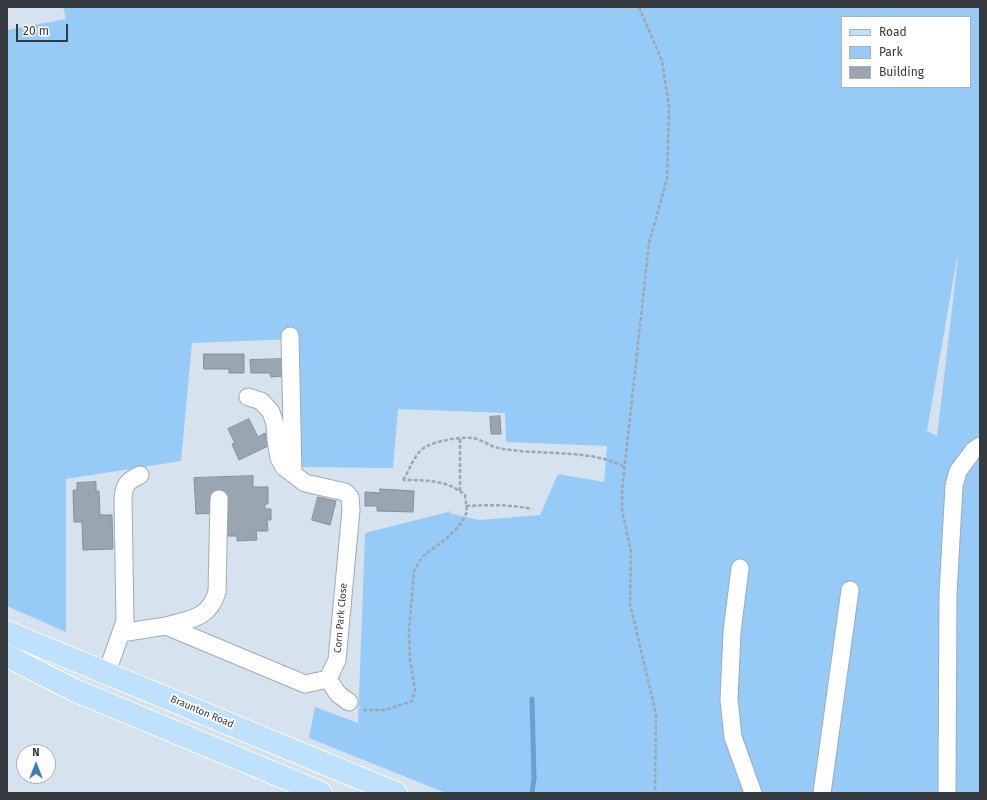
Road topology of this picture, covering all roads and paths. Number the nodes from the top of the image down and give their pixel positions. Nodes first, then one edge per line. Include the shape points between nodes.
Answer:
1 (639, 7) edge
2 (290, 336) dead end
3 (248, 397) dead end
4 (460, 439) junction
5 (980, 446) edge
6 (624, 468) junction
7 (293, 474) junction
8 (140, 475) dead end
9 (460, 490) junction
10 (219, 499) dead end
11 (466, 506) junction
12 (532, 509) dead end
13 (740, 568) dead end
14 (850, 590) dead end
15 (166, 626) junction
16 (7, 632) edge
17 (121, 633) junction
18 (7, 656) edge
19 (107, 672) junction
20 (328, 679) junction
21 (349, 702) joint
22 (321, 793) edge
23 (396, 793) edge
24 (655, 793) edge
25 (753, 793) edge
26 (822, 793) edge
27 (947, 793) edge

1 - 6 path via 662,61 669,106 667,179 649,243
2 - 7 lane
3 - 7 lane, Corn Park Close via 261,400 271,412 279,458 284,467
4 - 6 path via 474,438 488,446 500,448 608,460
4 - 9 path
4 - 9 path via 428,446 420,451 403,480 426,480 451,485
5 - 27 lane via 958,471 954,486 948,594
6 - 24 path via 622,510 631,551 630,604 656,714
7 - 20 lane, Corn Park Close via 305,483 345,492 350,497 351,510 337,660
8 - 17 lane via 126,485 124,490 125,622
9 - 11 path via 465,495
10 - 15 lane via 214,603 197,617
11 - 12 path via 514,505
11 - 21 path via 467,512 460,525 422,557 414,571 409,631 415,690 412,700 386,710 374,711 362,710
13 - 25 lane via 732,632 729,700 733,737
14 - 26 lane
15 - 17 lane
15 - 20 lane via 305,684
16 - 19 main road, Braunton Road
17 - 19 lane
18 - 22 main road via 74,690
19 - 23 main road, Braunton Road
20 - 21 lane via 338,694

